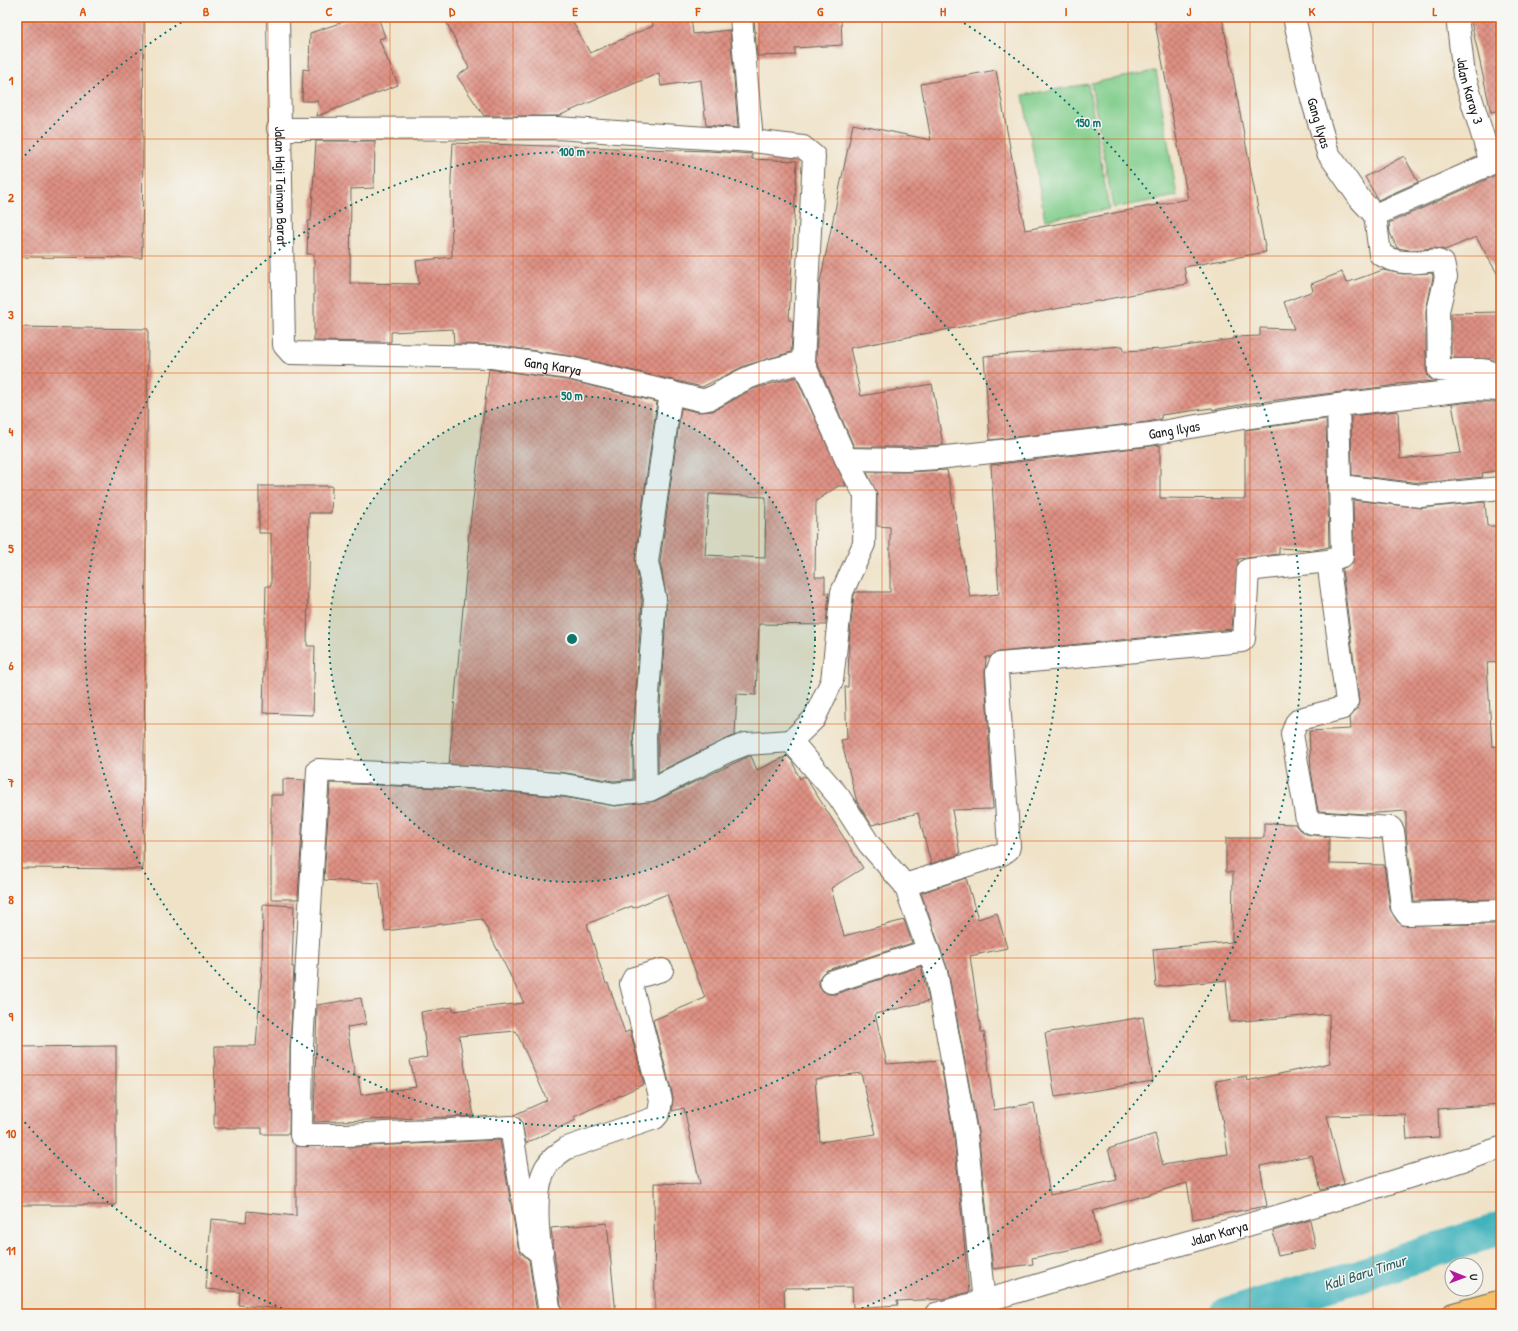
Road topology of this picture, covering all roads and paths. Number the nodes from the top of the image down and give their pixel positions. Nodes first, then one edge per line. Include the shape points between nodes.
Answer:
1 (278, 17) edge
2 (741, 17) edge
3 (1294, 17) edge
4 (1457, 17) edge
5 (278, 129) junction
6 (752, 141) junction
7 (1496, 161) edge
8 (1375, 215) junction
9 (291, 353) joint
10 (803, 362) junction
11 (1501, 380) edge
12 (1501, 390) edge
13 (671, 392) junction
14 (1338, 405) junction
15 (846, 459) junction
16 (1341, 486) junction
17 (1501, 488) edge
18 (1328, 561) junction
19 (791, 741) junction
20 (646, 790) junction
21 (905, 886) junction
22 (1501, 911) edge
23 (928, 951) junction
24 (662, 970) dead end
25 (831, 982) dead end
26 (1501, 1148) edge
27 (542, 1252) junction
28 (1501, 1301) edge
29 (984, 1302) junction
30 (550, 1314) edge
31 (936, 1314) edge
32 (1453, 1314) edge

1 - 5 street, Jalan Haji Taiman Barat
2 - 6 street
3 - 8 street, Gang Ilyas via 1312,99 1328,152 1360,199
4 - 7 street, Jalan Karay 3 via 1464,75
5 - 6 street via 557,128
5 - 9 street, Jalan Haji Taiman Barat via 284,345
6 - 10 street via 803,147 814,156
7 - 8 street
8 - 11 street via 1380,254 1400,263 1437,260 1443,263 1446,277 1438,311 1439,370 1488,371
9 - 13 street, Gang Karya via 492,357 569,368
10 - 13 street, Gang Karya via 743,380 707,400
10 - 15 street
12 - 14 street, Gang Ilyas via 1474,389
13 - 20 street via 647,562 655,599 645,736
14 - 15 street, Gang Ilyas via 1150,434 1073,443 906,460
14 - 16 street
15 - 19 street via 865,495 864,544 842,592 832,681 814,719
16 - 17 street via 1421,496
16 - 18 street via 1342,556
18 - 21 street via 1248,570 1242,641 1000,664 997,672 1009,847 1002,854
18 - 22 street via 1347,702 1343,708 1300,719 1293,727 1292,734 1307,820 1391,828 1402,907 1408,914
19 - 20 street via 746,744
19 - 21 street via 839,797 869,844
20 - 27 street via 606,794 565,785 489,778 318,770 302,1046 301,1135 511,1127 530,1244
21 - 23 street
23 - 25 street
23 - 29 street via 936,972 966,1134
24 - 27 street via 634,978 631,988 661,1100 659,1113 655,1118 566,1148 556,1155 546,1167 541,1180 537,1221
26 - 29 street, Jalan Karya via 1298,1212 1122,1260
27 - 30 street
28 - 32 highway
29 - 31 street, Jalan Karya

